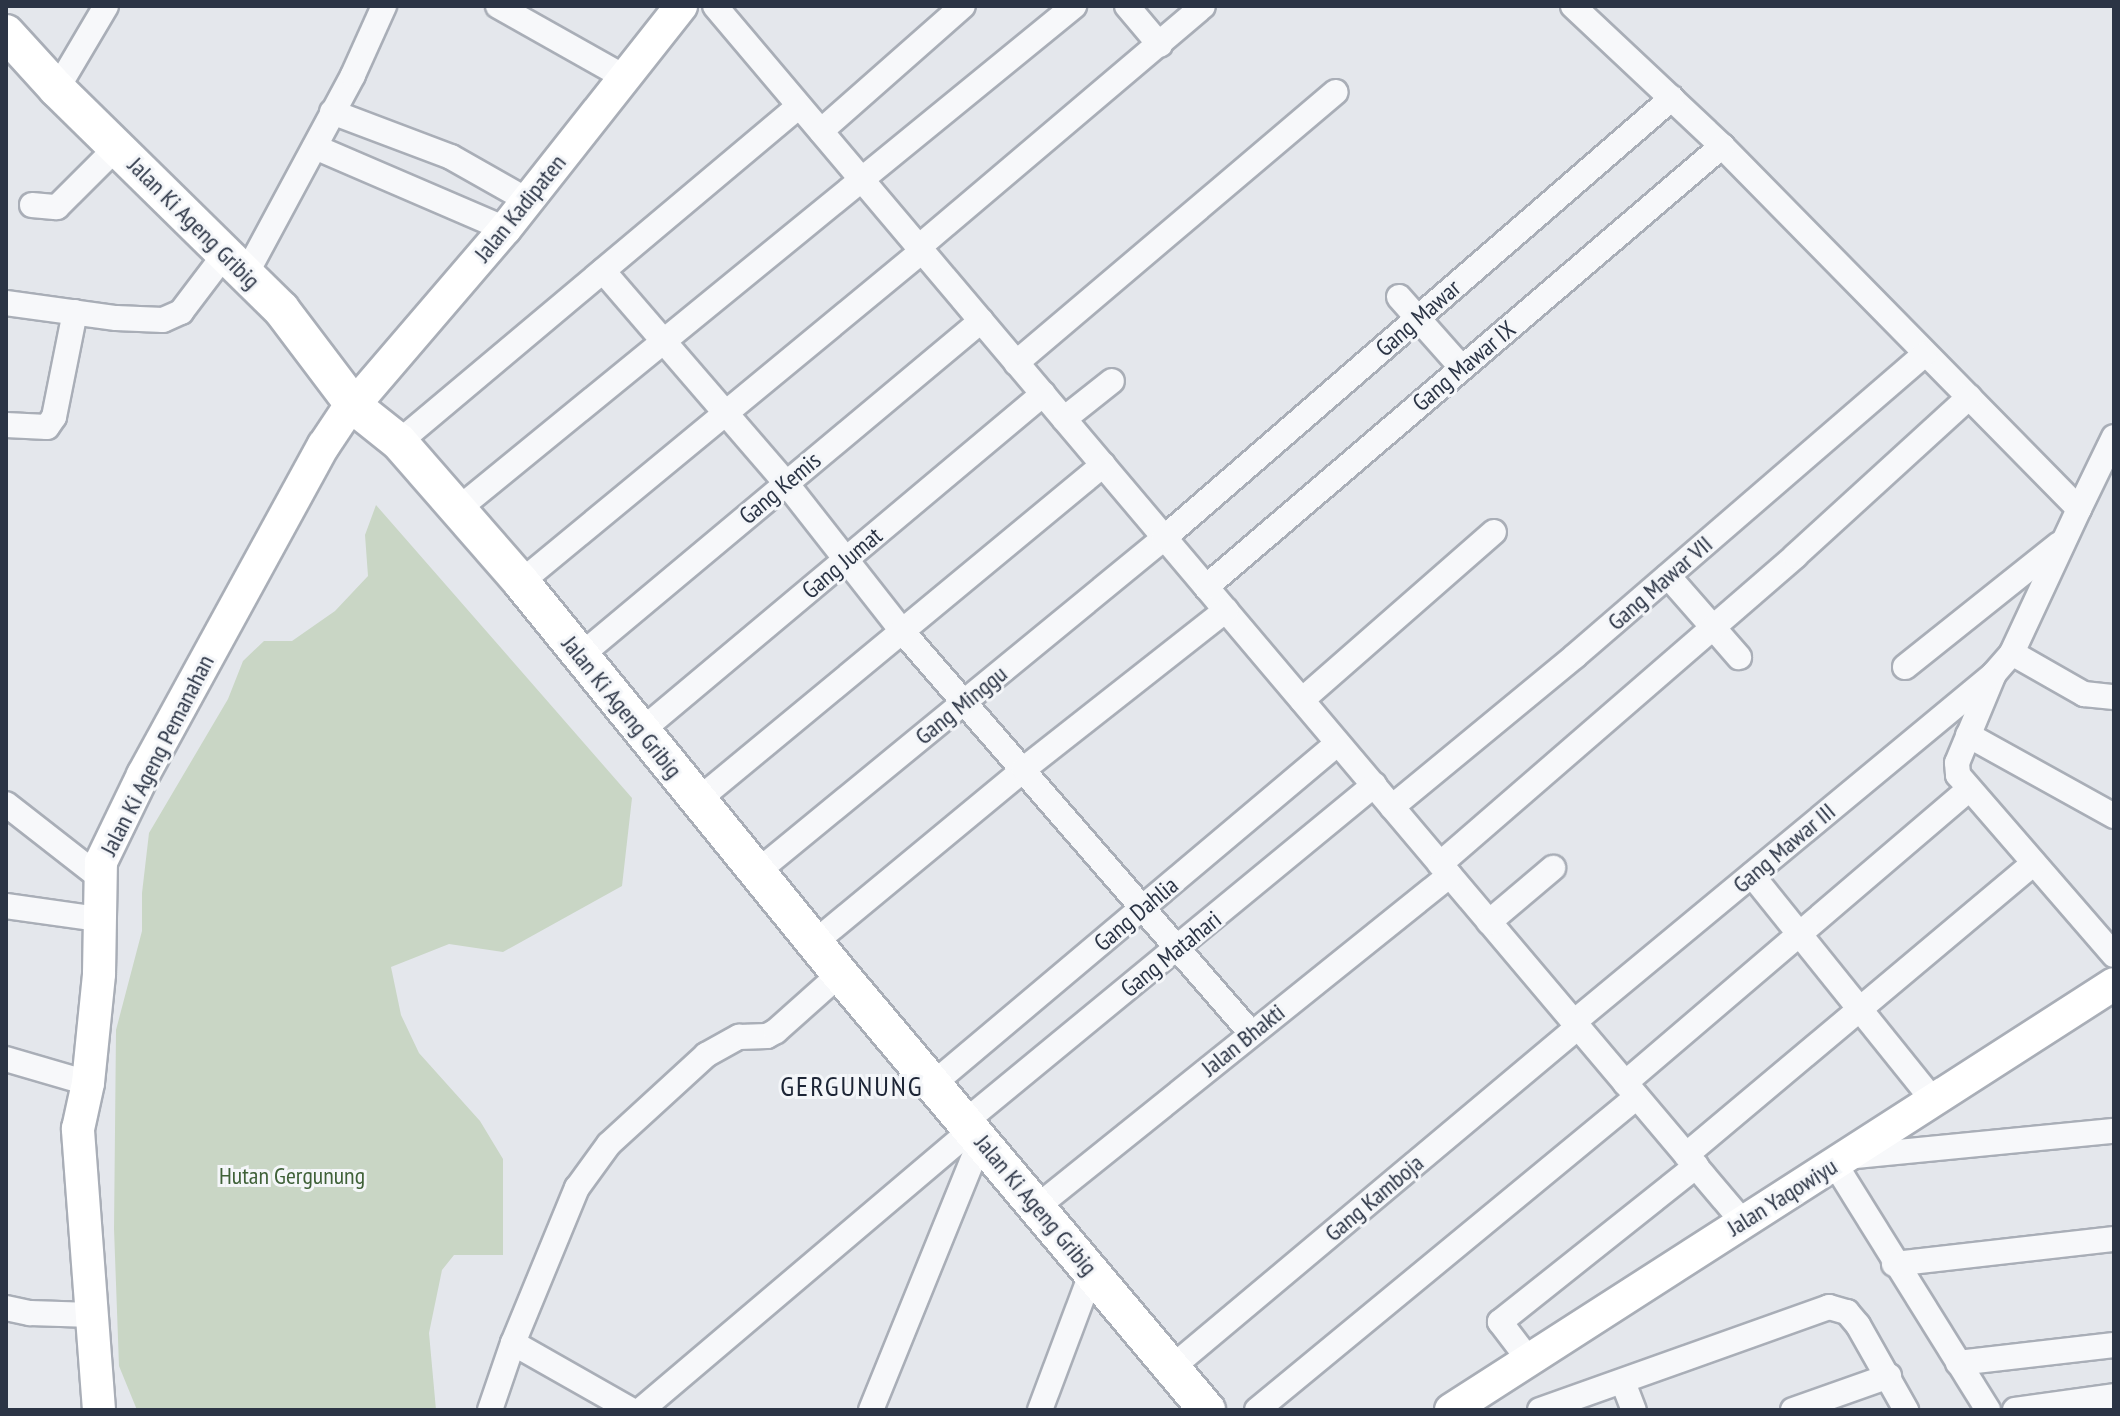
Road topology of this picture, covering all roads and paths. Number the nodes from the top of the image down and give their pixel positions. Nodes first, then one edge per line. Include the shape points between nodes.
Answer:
1 (106, 6) edge
2 (384, 6) edge
3 (498, 6) edge
4 (681, 6) edge
5 (715, 6) edge
6 (963, 6) edge
7 (1074, 6) edge
8 (1127, 6) edge
9 (1203, 6) edge
10 (1573, 6) edge
11 (6, 33) edge
12 (1160, 45) junction
13 (624, 77) junction
14 (57, 89) junction
15 (1335, 92) dead end
16 (1672, 98) junction
17 (799, 106) junction
18 (332, 112) junction
19 (821, 131) junction
20 (1722, 146) junction
21 (117, 147) junction
22 (315, 147) junction
23 (862, 180) junction
24 (527, 200) junction
25 (32, 205) dead end
26 (505, 229) junction
27 (920, 249) junction
28 (236, 264) junction
29 (603, 271) junction
30 (1399, 297) dead end
31 (6, 303) edge
32 (75, 312) junction
33 (1418, 317) junction
34 (981, 321) junction
35 (665, 343) junction
36 (1925, 354) junction
37 (1016, 363) junction
38 (1462, 368) junction
39 (1112, 381) dead end
40 (1043, 394) junction
41 (1969, 397) junction
42 (351, 409) junction
43 (725, 415) junction
44 (1064, 419) junction
45 (6, 425) edge
46 (399, 442) junction
47 (2111, 452) edge
48 (1103, 465) junction
49 (786, 483) junction
50 (2079, 509) junction
51 (457, 510) junction
52 (1494, 532) dead end
53 (1164, 538) junction
54 (2064, 540) junction
55 (847, 560) junction
56 (1668, 576) junction
57 (521, 582) junction
58 (1206, 587) junction
59 (1226, 610) junction
60 (1712, 627) junction
61 (902, 631) junction
62 (2012, 653) junction
63 (580, 656) junction
64 (1739, 657) dead end
65 (1905, 667) dead end
66 (1994, 674) junction
67 (2114, 697) edge
68 (1302, 700) junction
69 (967, 701) junction
70 (641, 731) junction
71 (1968, 735) junction
72 (1338, 743) junction
73 (1024, 769) junction
74 (1374, 785) junction
75 (1968, 790) junction
76 (698, 800) junction
77 (6, 804) edge
78 (1392, 807) junction
79 (2114, 816) edge
80 (2034, 863) junction
81 (1553, 868) dead end
82 (1445, 870) junction
83 (757, 872) junction
84 (1752, 875) junction
85 (98, 876) junction
86 (6, 906) edge
87 (1144, 908) junction
88 (99, 919) junction
89 (1489, 922) junction
90 (1801, 934) junction
91 (814, 943) junction
92 (1179, 948) junction
93 (2114, 955) edge
94 (840, 974) junction
95 (2114, 984) edge
96 (1861, 1008) junction
97 (1576, 1024) junction
98 (1251, 1033) junction
99 (6, 1059) edge
100 (88, 1083) junction
101 (933, 1084) junction
102 (1631, 1090) junction
103 (1934, 1101) junction
104 (973, 1130) junction
105 (2114, 1131) edge
106 (1691, 1160) junction
107 (1841, 1161) junction
108 (1038, 1206) junction
109 (1742, 1221) junction
110 (2114, 1239) edge
111 (1894, 1264) junction
112 (1092, 1272) junction
113 (6, 1308) edge
114 (92, 1315) junction
115 (513, 1343) junction
116 (2114, 1345) edge
117 (1529, 1360) junction
118 (1958, 1363) junction
119 (1170, 1369) junction
120 (1889, 1376) junction
121 (1623, 1382) junction
122 (2114, 1396) edge
123 (99, 1410) edge
124 (490, 1410) edge
125 (631, 1410) edge
126 (641, 1410) edge
127 (871, 1410) edge
128 (1040, 1410) edge
129 (1207, 1410) edge
130 (1257, 1410) edge
131 (1451, 1410) edge
132 (1540, 1410) edge
133 (1634, 1410) edge
134 (1793, 1410) edge
135 (1906, 1410) edge
136 (1988, 1410) edge
137 (2015, 1410) edge

1 - 14 street
2 - 18 street
3 - 13 street
4 - 13 street, Jalan Kadipaten
5 - 17 street
6 - 19 street
7 - 23 street
8 - 12 street
9 - 12 street
10 - 16 street
11 - 14 main road, Jalan Ki Ageng Gribig
12 - 27 street
13 - 24 street, Jalan Kadipaten
14 - 21 main road, Jalan Ki Ageng Gribig
15 - 37 street
16 - 20 street
16 - 33 street, Gang Mawar
17 - 19 street
17 - 29 street
18 - 22 street
18 - 24 street via 451,157
19 - 23 street
20 - 36 street
20 - 38 street, Gang Mawar IX
21 - 25 street via 57,207
21 - 28 main road, Jalan Ki Ageng Gribig
22 - 26 street
22 - 28 street
23 - 27 street
23 - 35 street
24 - 26 street, Jalan Kadipaten
26 - 42 street, Jalan Kadipaten
27 - 34 street
27 - 43 street
28 - 32 street via 173,317 143,320
28 - 42 main road, Jalan Ki Ageng Gribig via 281,309
29 - 35 street
29 - 46 street
30 - 33 street
31 - 32 street
32 - 45 street via 54,417 47,427
33 - 38 street
33 - 53 street, Gang Mawar
34 - 37 street
34 - 49 street, Gang Kemis
35 - 43 street
35 - 51 street
36 - 41 street
36 - 56 street, Gang Mawar VII
37 - 40 street
38 - 58 street, Gang Mawar IX
39 - 44 street
40 - 44 street
40 - 55 street, Gang Jumat
41 - 50 street
41 - 60 street, Jalan Bhakti
42 - 46 main road, Jalan Ki Ageng Gribig
42 - 85 street, Jalan Ki Ageng Pemanahan via 324,445 143,775
43 - 49 street
43 - 57 street
44 - 48 street
46 - 51 main road, Jalan Ki Ageng Gribig
47 - 50 street
48 - 53 street
48 - 61 street
49 - 55 street
49 - 63 street, Gang Kemis
50 - 54 street
51 - 57 main road, Jalan Ki Ageng Gribig
52 - 68 street
53 - 58 street
53 - 69 street, Gang Minggu
54 - 62 street
54 - 65 street
55 - 61 street
55 - 70 street, Gang Jumat
56 - 60 street
56 - 78 street, Gang Mawar VII
57 - 63 main road, Jalan Ki Ageng Gribig
58 - 59 street
59 - 68 street
59 - 73 street
60 - 64 street
60 - 82 street, Jalan Bhakti
61 - 69 street
61 - 76 street
62 - 66 street
62 - 67 street via 2084,694
63 - 70 main road, Jalan Ki Ageng Gribig
66 - 71 street
66 - 84 street, Gang Mawar III
68 - 72 street
69 - 73 street
69 - 83 street, Gang Minggu
70 - 76 main road, Jalan Ki Ageng Gribig
71 - 75 street via 1957,763
71 - 79 street
72 - 74 street
72 - 87 street, Gang Dahlia
73 - 87 street
73 - 91 street
74 - 78 street
74 - 92 street, Gang Matahari
75 - 80 street
75 - 90 street
76 - 83 main road, Jalan Ki Ageng Gribig
77 - 85 street
78 - 82 street
80 - 93 street
80 - 96 street
81 - 89 street
82 - 89 street
82 - 98 street, Jalan Bhakti
83 - 91 main road, Jalan Ki Ageng Gribig
84 - 90 street
84 - 97 street, Gang Mawar III
85 - 88 street, Jalan Ki Ageng Pemanahan
86 - 88 street
87 - 92 street
87 - 101 street, Gang Dahlia
88 - 100 street, Jalan Ki Ageng Pemanahan
89 - 97 street
90 - 96 street
90 - 102 street
91 - 94 main road, Jalan Ki Ageng Gribig
92 - 98 street
92 - 104 street, Gang Matahari
94 - 101 main road, Jalan Ki Ageng Gribig
94 - 115 street via 776,1031 739,1037 706,1055 609,1144 577,1188
95 - 103 street, Jalan Yaqowiyu
96 - 103 street
96 - 106 street
97 - 102 street
97 - 119 street, Gang Kamboja
98 - 108 street, Jalan Bhakti
99 - 100 street
100 - 114 street, Jalan Ki Ageng Pemanahan via 78,1129
101 - 104 main road, Jalan Ki Ageng Gribig
102 - 106 street
102 - 130 street
103 - 107 street, Jalan Yaqowiyu
104 - 108 main road, Jalan Ki Ageng Gribig
104 - 126 street, Gang Matahari
104 - 127 street
105 - 107 street
106 - 109 street
106 - 117 street via 1500,1322
107 - 109 street, Jalan Yaqowiyu
107 - 111 street
108 - 112 main road, Jalan Ki Ageng Gribig
109 - 117 street, Jalan Yaqowiyu
110 - 111 street
111 - 118 street
112 - 119 main road, Jalan Ki Ageng Gribig
112 - 128 street
113 - 114 street
114 - 123 street, Jalan Ki Ageng Pemanahan
115 - 124 street
115 - 125 street
116 - 118 street
117 - 131 street, Jalan Yaqowiyu
118 - 136 street
119 - 129 main road, Jalan Ki Ageng Gribig
120 - 121 street via 1847,1312 1829,1307
120 - 134 street
120 - 135 street
121 - 132 street
121 - 133 street
122 - 137 street

